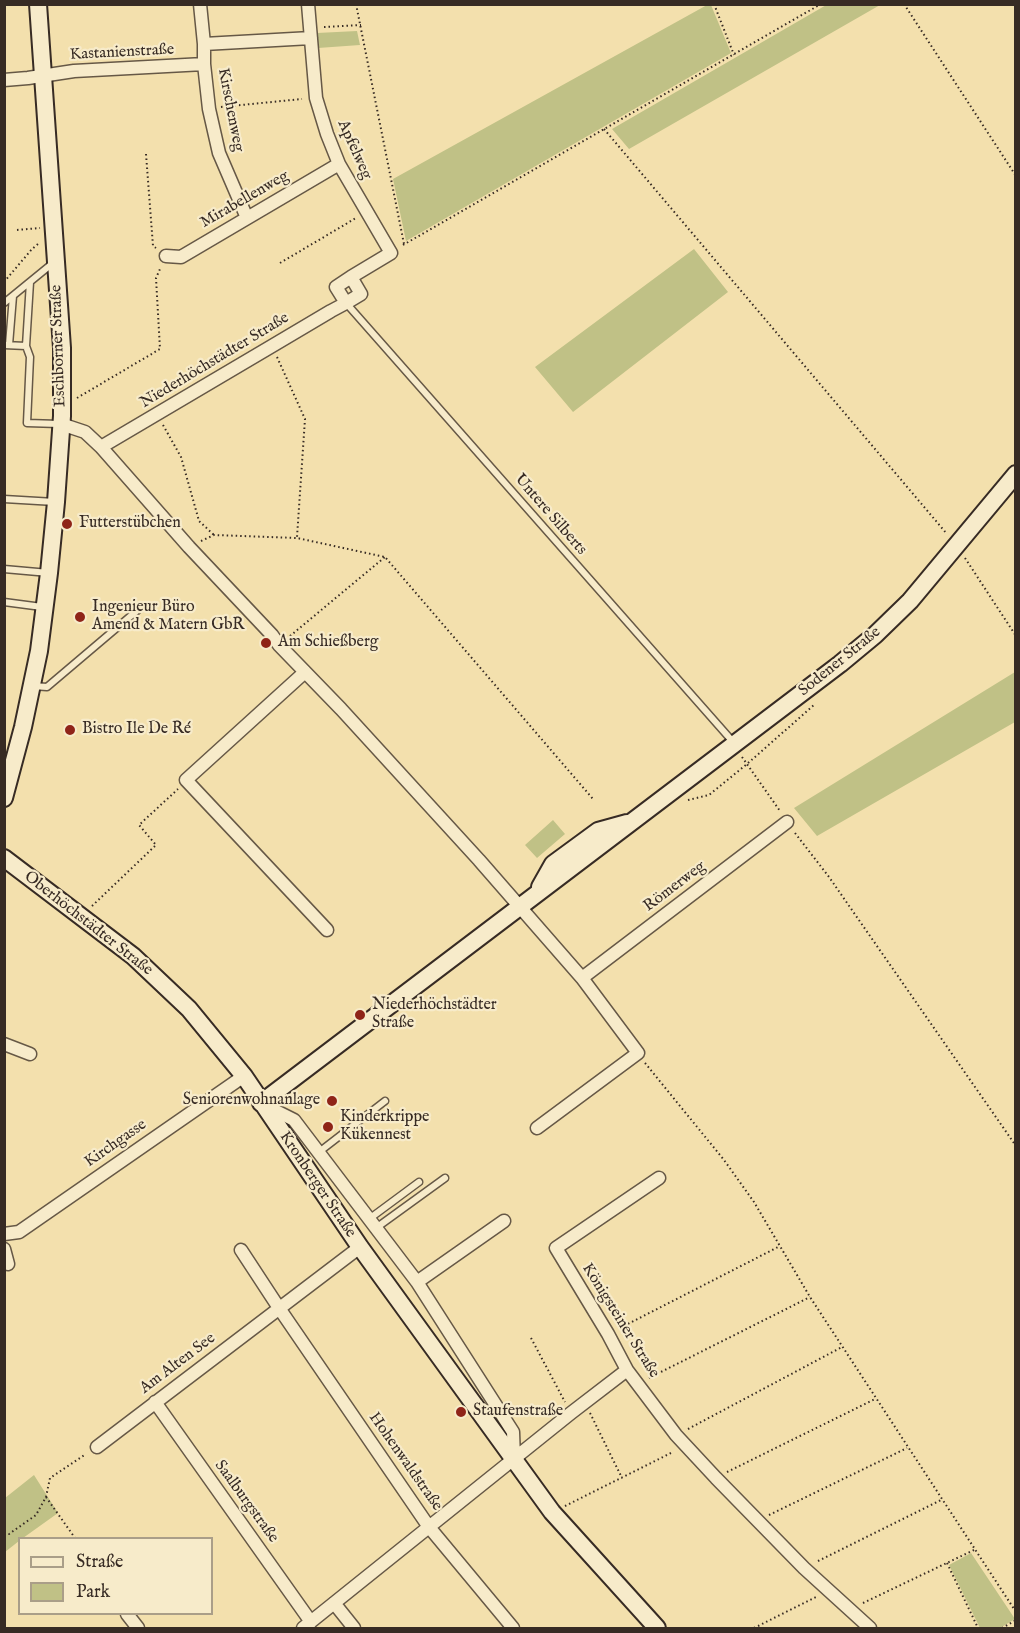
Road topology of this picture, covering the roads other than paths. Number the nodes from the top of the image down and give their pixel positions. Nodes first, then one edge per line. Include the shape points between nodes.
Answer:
1 (38, 4) edge
2 (200, 4) edge
3 (308, 4) edge
4 (310, 33) junction
5 (204, 44) junction
6 (204, 64) junction
7 (42, 75) junction
8 (4, 80) edge
9 (339, 164) junction
10 (247, 218) junction
11 (166, 256) road end
12 (56, 260) junction
13 (351, 278) junction
14 (30, 282) junction
15 (13, 296) junction
16 (4, 303) edge
17 (346, 303) junction
18 (7, 345) edge
19 (26, 346) junction
20 (61, 420) junction
21 (101, 447) junction
22 (1016, 474) edge
23 (4, 499) edge
24 (56, 502) junction
25 (4, 569) edge
26 (49, 573) junction
27 (4, 602) edge
28 (45, 608) junction
29 (139, 609) dead end
30 (305, 672) junction
31 (33, 686) junction
32 (735, 744) junction
33 (4, 798) edge
34 (787, 822) dead end
35 (4, 858) edge
36 (520, 906) junction
37 (327, 930) dead end
38 (582, 978) junction
39 (4, 1044) edge
40 (30, 1054) dead end
41 (244, 1076) junction
42 (385, 1101) dead end
43 (261, 1103) junction
44 (537, 1128) dead end
45 (319, 1152) junction
46 (445, 1178) dead end
47 (659, 1178) dead end
48 (418, 1182) dead end
49 (504, 1221) dead end
50 (373, 1224) junction
51 (4, 1234) edge
52 (360, 1247) junction
53 (4, 1249) edge
54 (241, 1250) dead end
55 (8, 1264) dead end
56 (417, 1282) junction
57 (279, 1308) junction
58 (627, 1370) junction
59 (155, 1402) junction
60 (97, 1447) road end
61 (514, 1460) junction
62 (429, 1527) junction
63 (334, 1603) junction
64 (128, 1615) edge
65 (307, 1625) edge
66 (138, 1629) edge
67 (354, 1629) edge
68 (513, 1629) edge
69 (657, 1629) edge
70 (870, 1629) edge

1 - 7 main road, Eschborner Straße
2 - 5 street, Kirschenweg
3 - 4 street, Apfelweg
4 - 5 street
4 - 9 street, Apfelweg via 316,98
5 - 6 street, Kirschenweg
6 - 7 street, Kastanienstraße
6 - 10 street, Kirschenweg via 219,153
7 - 8 street, Kastanienstraße
7 - 12 main road, Eschborner Straße
9 - 10 street, Mirabellenweg
9 - 13 street, Apfelweg via 391,253
10 - 11 street, Mirabellenweg via 181,257
12 - 14 lane
12 - 20 main road, Eschborner Straße via 62,348
13 - 17 street via 361,294
13 - 17 street via 336,287
14 - 15 lane
14 - 19 lane
15 - 16 lane
15 - 18 lane
17 - 21 street, Niederhöchstädter Straße
17 - 32 lane, Untere Silberts
18 - 19 lane
19 - 20 lane via 30,357 27,423
20 - 21 street via 86,432
20 - 24 main road, Eschborner Straße
21 - 30 street
22 - 32 main road, Sodener Straße via 910,601 875,635
23 - 24 lane
24 - 26 main road, Eschborner Straße
25 - 26 lane
26 - 28 main road, Eschborner Straße
27 - 28 lane
28 - 31 main road, Eschborner Straße
29 - 31 lane via 46,687
30 - 36 street
30 - 37 street via 186,780
31 - 33 main road, Eschborner Straße
32 - 36 main road, Sodener Straße
34 - 38 street, Römerweg
35 - 41 main road, Oberhöchstädter Straße via 133,956 189,1009
36 - 38 street
36 - 43 main road, Sodener Straße
38 - 44 street via 638,1053
39 - 40 street
41 - 43 main road, Oberhöchstädter Straße
41 - 51 street, Kirchgasse via 19,1232
42 - 45 lane
43 - 45 street, Kronberger Straße via 294,1120
43 - 52 main road, Kronberger Straße
45 - 50 street, Kronberger Straße
46 - 50 lane
47 - 58 street, Königsteiner Straße via 556,1248
48 - 50 lane
49 - 56 street
50 - 56 street, Kronberger Straße
52 - 57 street, Am Alten See
52 - 61 main road, Kronberger Straße
53 - 55 street
54 - 57 street
56 - 61 street, Kronberger Straße via 513,1432
57 - 59 street, Am Alten See
57 - 62 street, Hohenwaldstraße
58 - 61 street
58 - 70 street, Königsteiner Straße via 685,1446 804,1568
59 - 60 street, Am Alten See
59 - 65 street, Saalburgstraße
61 - 62 street
61 - 69 main road, Kronberger Straße via 552,1512
62 - 63 street
62 - 68 street, Hohenwaldstraße
63 - 65 street
63 - 67 street
64 - 66 street

